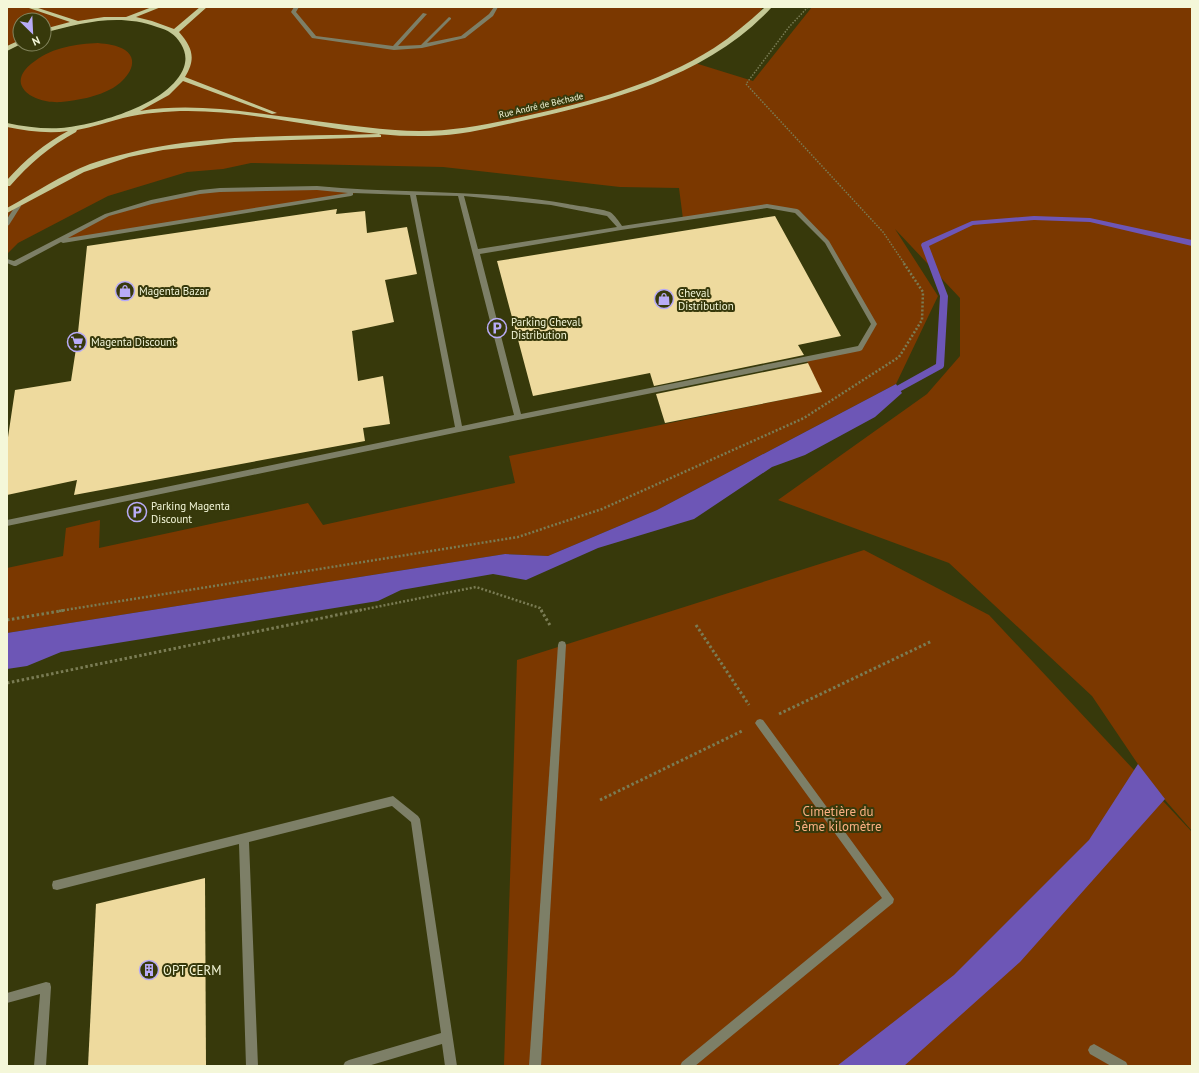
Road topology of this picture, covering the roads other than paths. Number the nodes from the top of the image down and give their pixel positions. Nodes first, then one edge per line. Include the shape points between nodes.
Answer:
1 (29, 7) edge
2 (158, 7) edge
3 (204, 7) edge
4 (297, 7) edge
5 (496, 7) edge
6 (769, 7) edge
7 (425, 14) dead end
8 (127, 18) junction
9 (448, 18) dead end
10 (76, 22) junction
11 (52, 29) edge
12 (175, 32) junction
13 (7, 38) edge
14 (422, 46) junction
15 (8, 48) edge
16 (394, 48) junction
17 (181, 78) junction
18 (124, 116) junction
19 (291, 120) junction
20 (7, 125) edge
21 (83, 127) junction
22 (417, 134) junction
23 (7, 184) edge
24 (362, 192) junction
25 (412, 192) junction
26 (460, 194) junction
27 (18, 206) junction
28 (7, 211) edge
29 (7, 224) edge
30 (622, 228) junction
31 (54, 242) junction
32 (476, 252) junction
33 (7, 261) edge
34 (518, 418) junction
35 (460, 429) junction
36 (7, 523) edge
37 (562, 645) road end
38 (760, 722) road end
39 (244, 838) junction
40 (57, 885) dead end
41 (7, 998) edge
42 (446, 1037) junction
43 (1094, 1050) dead end
44 (40, 1066) edge
45 (252, 1066) edge
46 (349, 1066) edge
47 (451, 1066) edge
48 (535, 1066) edge
49 (686, 1066) edge
50 (1122, 1066) edge

1 - 10 main road
2 - 8 main road
3 - 12 main road
4 - 16 lane via 293,12 314,37
5 - 14 lane via 463,37
6 - 22 main road, Rue André de Béchade via 750,27 695,62 650,83 566,110 478,129
7 - 16 lane
8 - 10 main road
8 - 12 main road via 156,23
9 - 14 lane
10 - 11 main road
12 - 17 main road via 189,53 187,67
13 - 15 main road
14 - 16 lane
17 - 18 main road via 169,91 142,109
17 - 19 main road
18 - 19 main road via 178,109 225,111
18 - 21 main road
19 - 22 main road, Rue André de Béchade
20 - 21 main road via 24,129 53,130
21 - 23 main road via 64,136 37,155
22 - 27 main road via 196,142 140,151 77,172
24 - 25 lane
24 - 31 lane
24 - 31 lane via 317,188 200,192 151,202 107,215
25 - 26 lane
25 - 35 lane
26 - 30 lane via 551,203 609,214
26 - 32 lane
27 - 28 main road
27 - 29 lane
30 - 32 lane
30 - 34 lane via 767,206 797,211 827,242 874,324 860,348
31 - 33 lane via 14,264
32 - 34 lane
34 - 35 lane
35 - 36 lane
37 - 48 lane
38 - 49 lane via 889,899
39 - 40 lane
39 - 42 lane via 393,801 415,819
39 - 45 lane
41 - 44 lane via 46,987
42 - 46 lane
42 - 47 lane
43 - 50 lane

